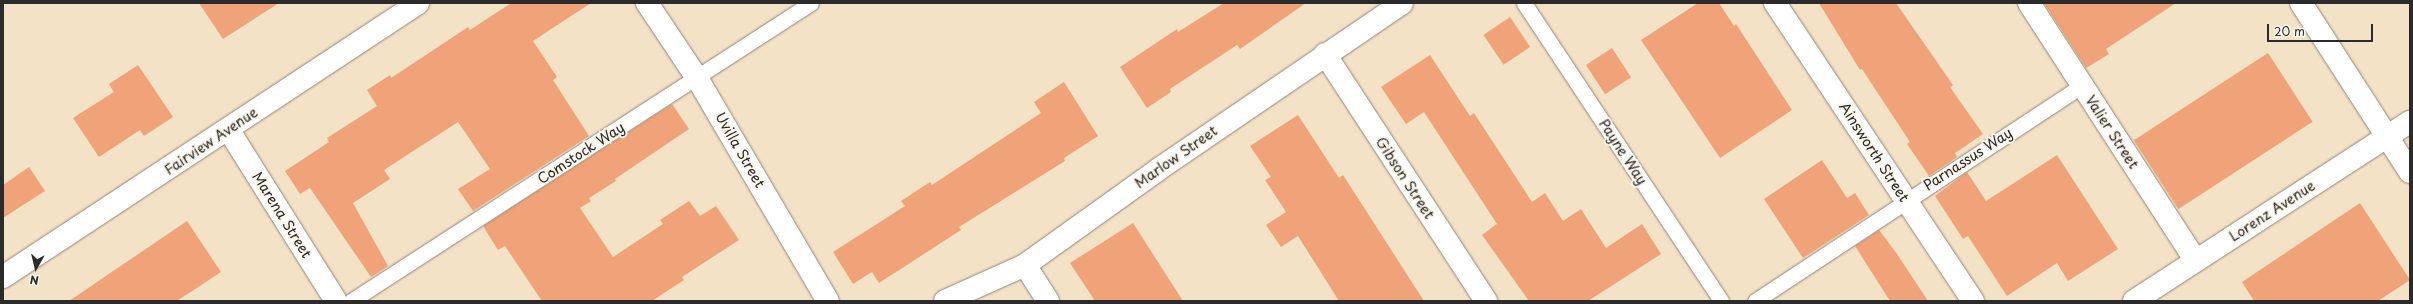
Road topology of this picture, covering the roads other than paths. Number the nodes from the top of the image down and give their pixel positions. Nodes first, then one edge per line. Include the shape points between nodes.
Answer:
1 (418, 3) edge
2 (647, 3) edge
3 (810, 3) edge
4 (1402, 3) edge
5 (1524, 3) edge
6 (1775, 3) edge
7 (2029, 3) edge
8 (2302, 3) edge
9 (1325, 54) junction
10 (697, 78) junction
11 (2082, 85) junction
12 (2410, 122) edge
13 (228, 129) junction
14 (2386, 137) junction
15 (2410, 172) edge
16 (1905, 200) junction
17 (2196, 261) junction
18 (1025, 264) junction
19 (3, 277) edge
20 (336, 301) edge
21 (351, 301) edge
22 (828, 301) edge
23 (945, 301) edge
24 (1048, 301) edge
25 (1486, 301) edge
26 (1721, 301) edge
27 (1755, 301) edge
28 (1973, 301) edge
29 (2134, 301) edge

1 - 13 street, Fairview Avenue
2 - 10 street, Uvilla Street
3 - 10 lane, Comstock Way
4 - 9 street, Marlow Street
5 - 26 lane, Payne Way
6 - 16 street, Ainsworth Street
7 - 11 street, Valier Street
8 - 14 street
9 - 18 street, Marlow Street
9 - 25 street, Gibson Street
10 - 21 lane, Comstock Way
10 - 22 street, Uvilla Street
11 - 16 lane, Parnassus Way
11 - 17 street, Valier Street
12 - 14 street, Lorenz Avenue
13 - 19 street, Fairview Avenue
13 - 20 street, Marena Street
14 - 15 street
14 - 17 street, Lorenz Avenue
16 - 27 lane, Parnassus Way
16 - 28 street, Ainsworth Street
17 - 29 street, Lorenz Avenue
18 - 23 street, Marlow Street
18 - 24 street

